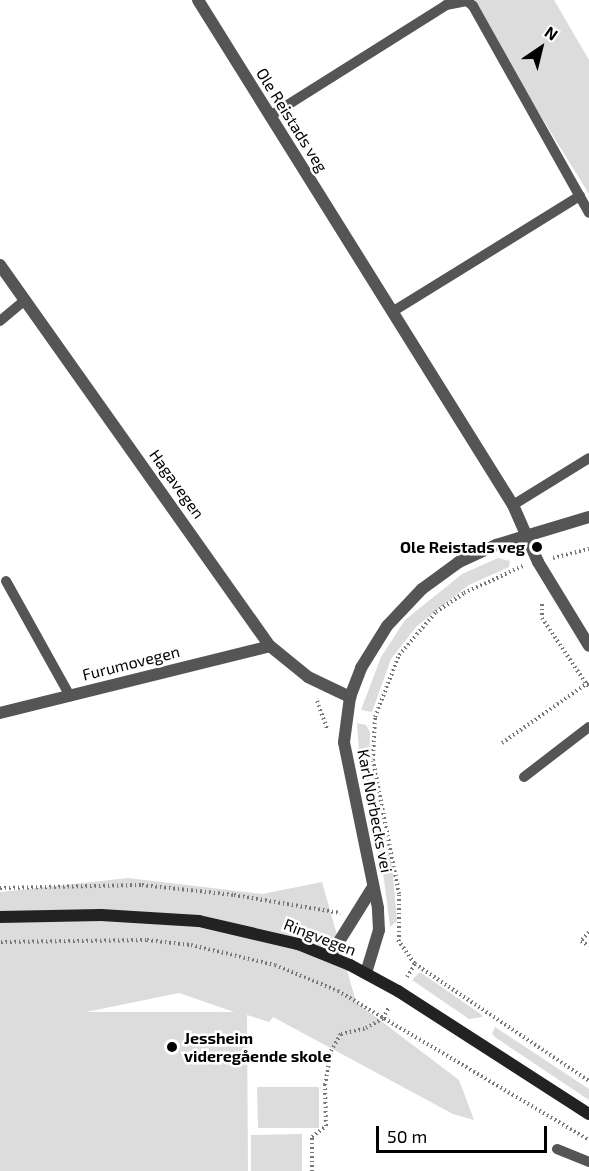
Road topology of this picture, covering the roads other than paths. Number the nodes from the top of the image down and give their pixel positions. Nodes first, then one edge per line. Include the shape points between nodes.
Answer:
1 (198, 0) edge
2 (446, 3) edge
3 (270, 116) junction
4 (580, 196) junction
5 (589, 213) edge
6 (0, 265) edge
7 (25, 300) junction
8 (392, 312) junction
9 (0, 321) edge
10 (589, 458) edge
11 (513, 505) junction
12 (589, 517) edge
13 (526, 535) junction
14 (6, 581) dead end
15 (270, 646) junction
16 (589, 646) edge
17 (70, 696) junction
18 (350, 697) junction
19 (0, 713) edge
20 (589, 727) edge
21 (524, 777) dead end
22 (373, 887) junction
23 (0, 917) edge
24 (330, 956) junction
25 (366, 973) junction
26 (589, 1114) edge
27 (557, 1149) dead end
28 (589, 1162) edge

1 - 3 street, Ole Reistads veg
2 - 3 lane
2 - 4 lane via 459,0 473,6
3 - 8 street, Ole Reistads veg
4 - 5 lane
4 - 8 lane
6 - 7 street, Hagavegen
7 - 9 lane
7 - 15 street, Hagavegen
8 - 11 street, Ole Reistads veg
10 - 11 lane
11 - 13 street, Ole Reistads veg
12 - 13 street, Karl Norbecks vei
13 - 16 street, Ole Reistads veg
13 - 18 street, Karl Norbecks vei via 459,562 422,589 387,626 361,668
14 - 17 lane
15 - 17 street, Furumovegen
15 - 18 street, Hagavegen via 308,677
17 - 19 street, Furumovegen
18 - 22 street, Karl Norbecks vei via 344,742
20 - 21 lane
22 - 24 street, Karl Norbecks vei
22 - 25 street, Karl Norbecks vei via 379,930
23 - 24 main road, Ringvegen via 101,915 199,921 268,935
24 - 25 main road, Ringvegen
25 - 26 main road, Ringvegen
27 - 28 lane

